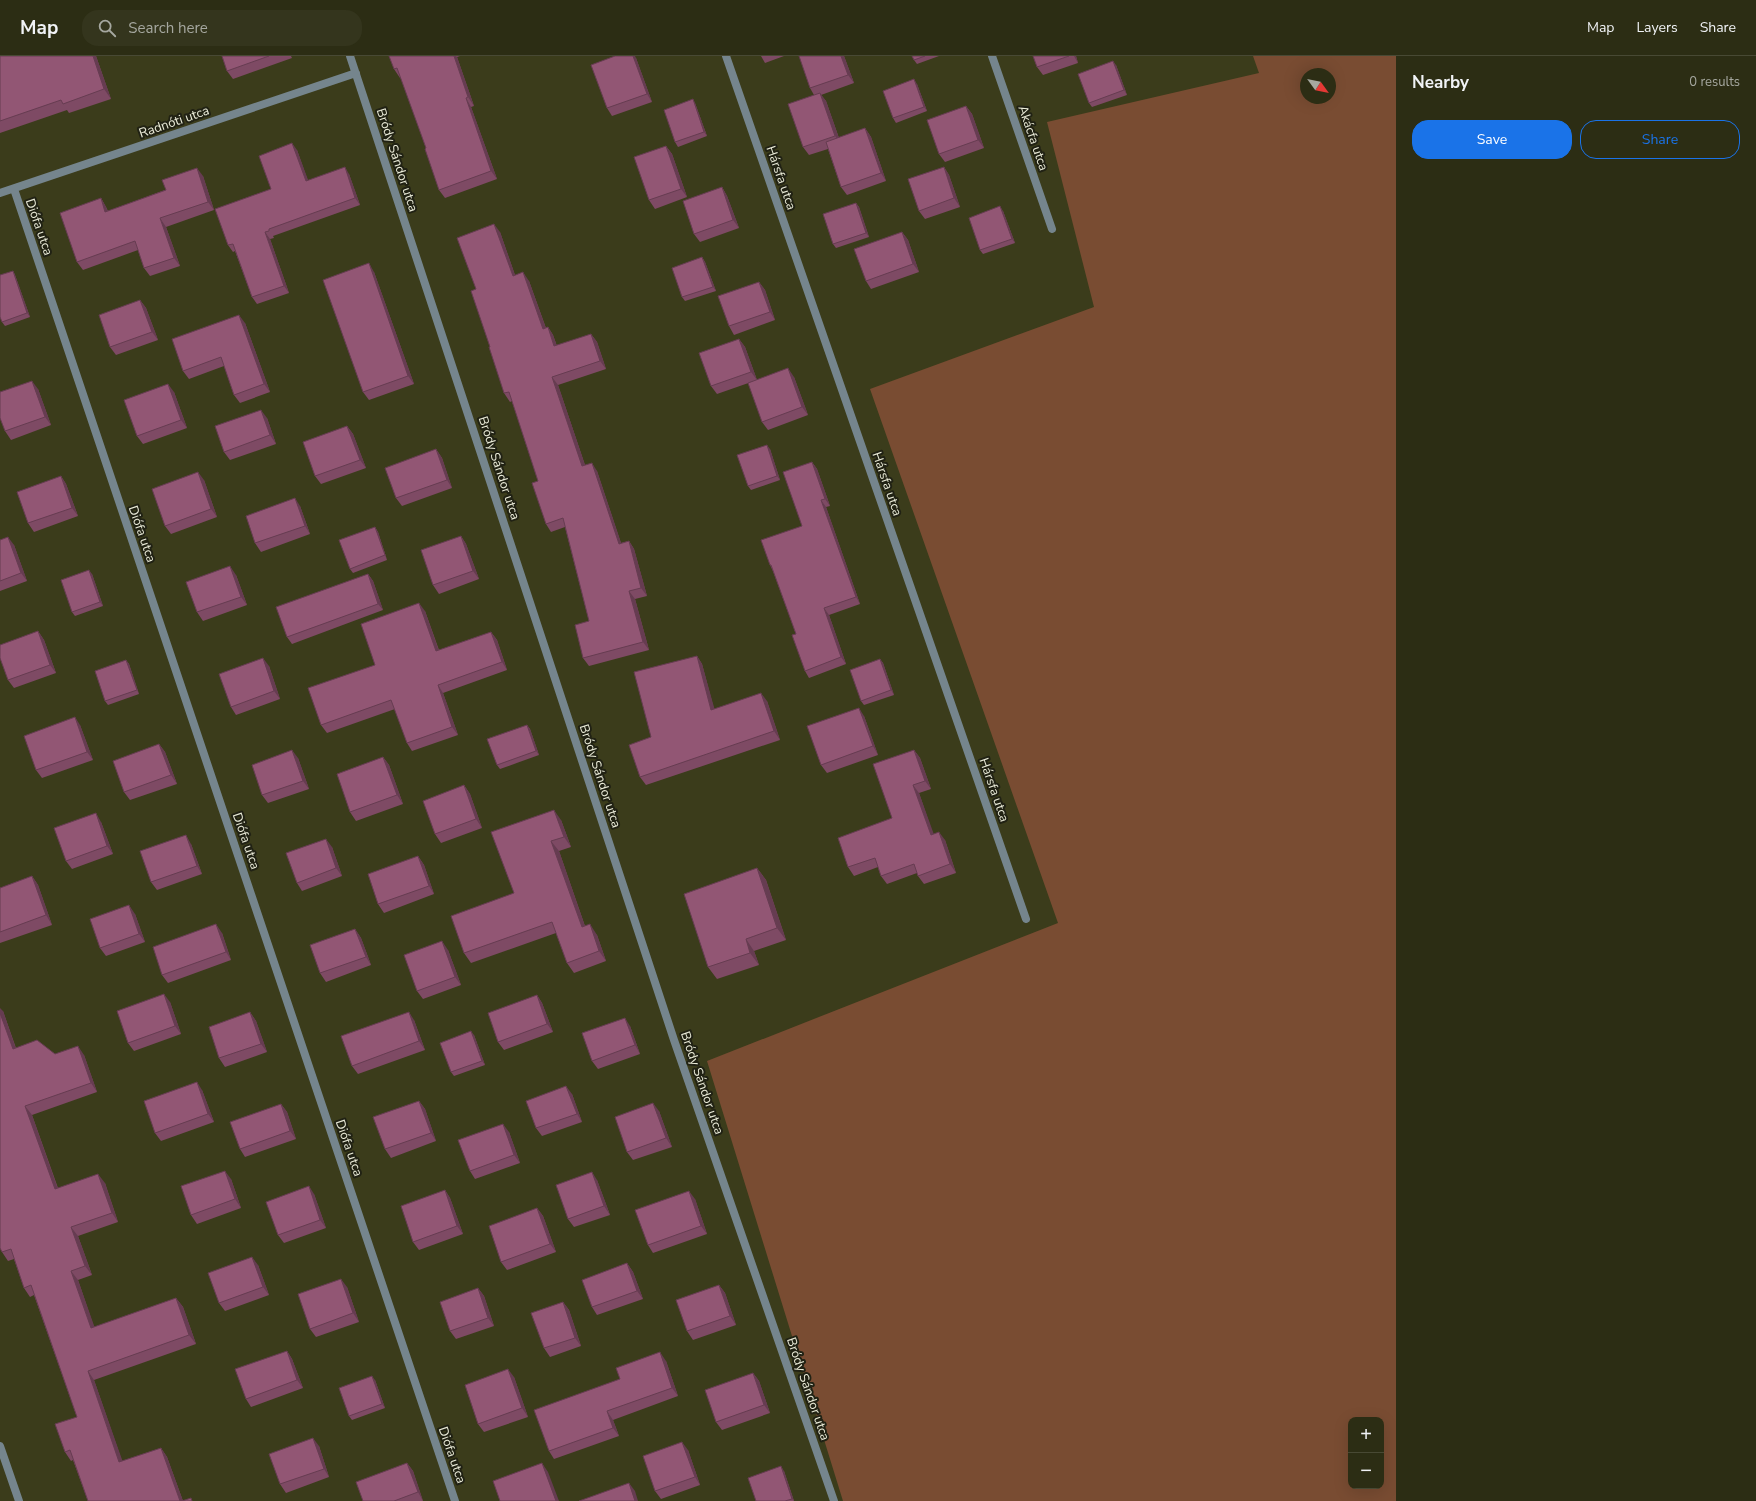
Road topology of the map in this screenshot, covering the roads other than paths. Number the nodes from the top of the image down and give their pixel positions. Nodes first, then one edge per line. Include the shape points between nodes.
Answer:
1 (350, 56) edge
2 (726, 56) edge
3 (992, 56) edge
4 (356, 73) junction
5 (14, 189) junction
6 (0, 193) edge
7 (1052, 229) dead end
8 (1026, 919) dead end
9 (0, 1446) edge
10 (18, 1501) edge
11 (455, 1501) edge
12 (834, 1501) edge

1 - 4 street, Bródy Sándor utca
2 - 8 street, Hársfa utca
3 - 7 street, Akácfa utca
4 - 5 street, Radnóti utca
4 - 12 street, Bródy Sándor utca via 677,1047
5 - 6 street, Radnóti utca
5 - 11 street, Diófa utca
9 - 10 street

